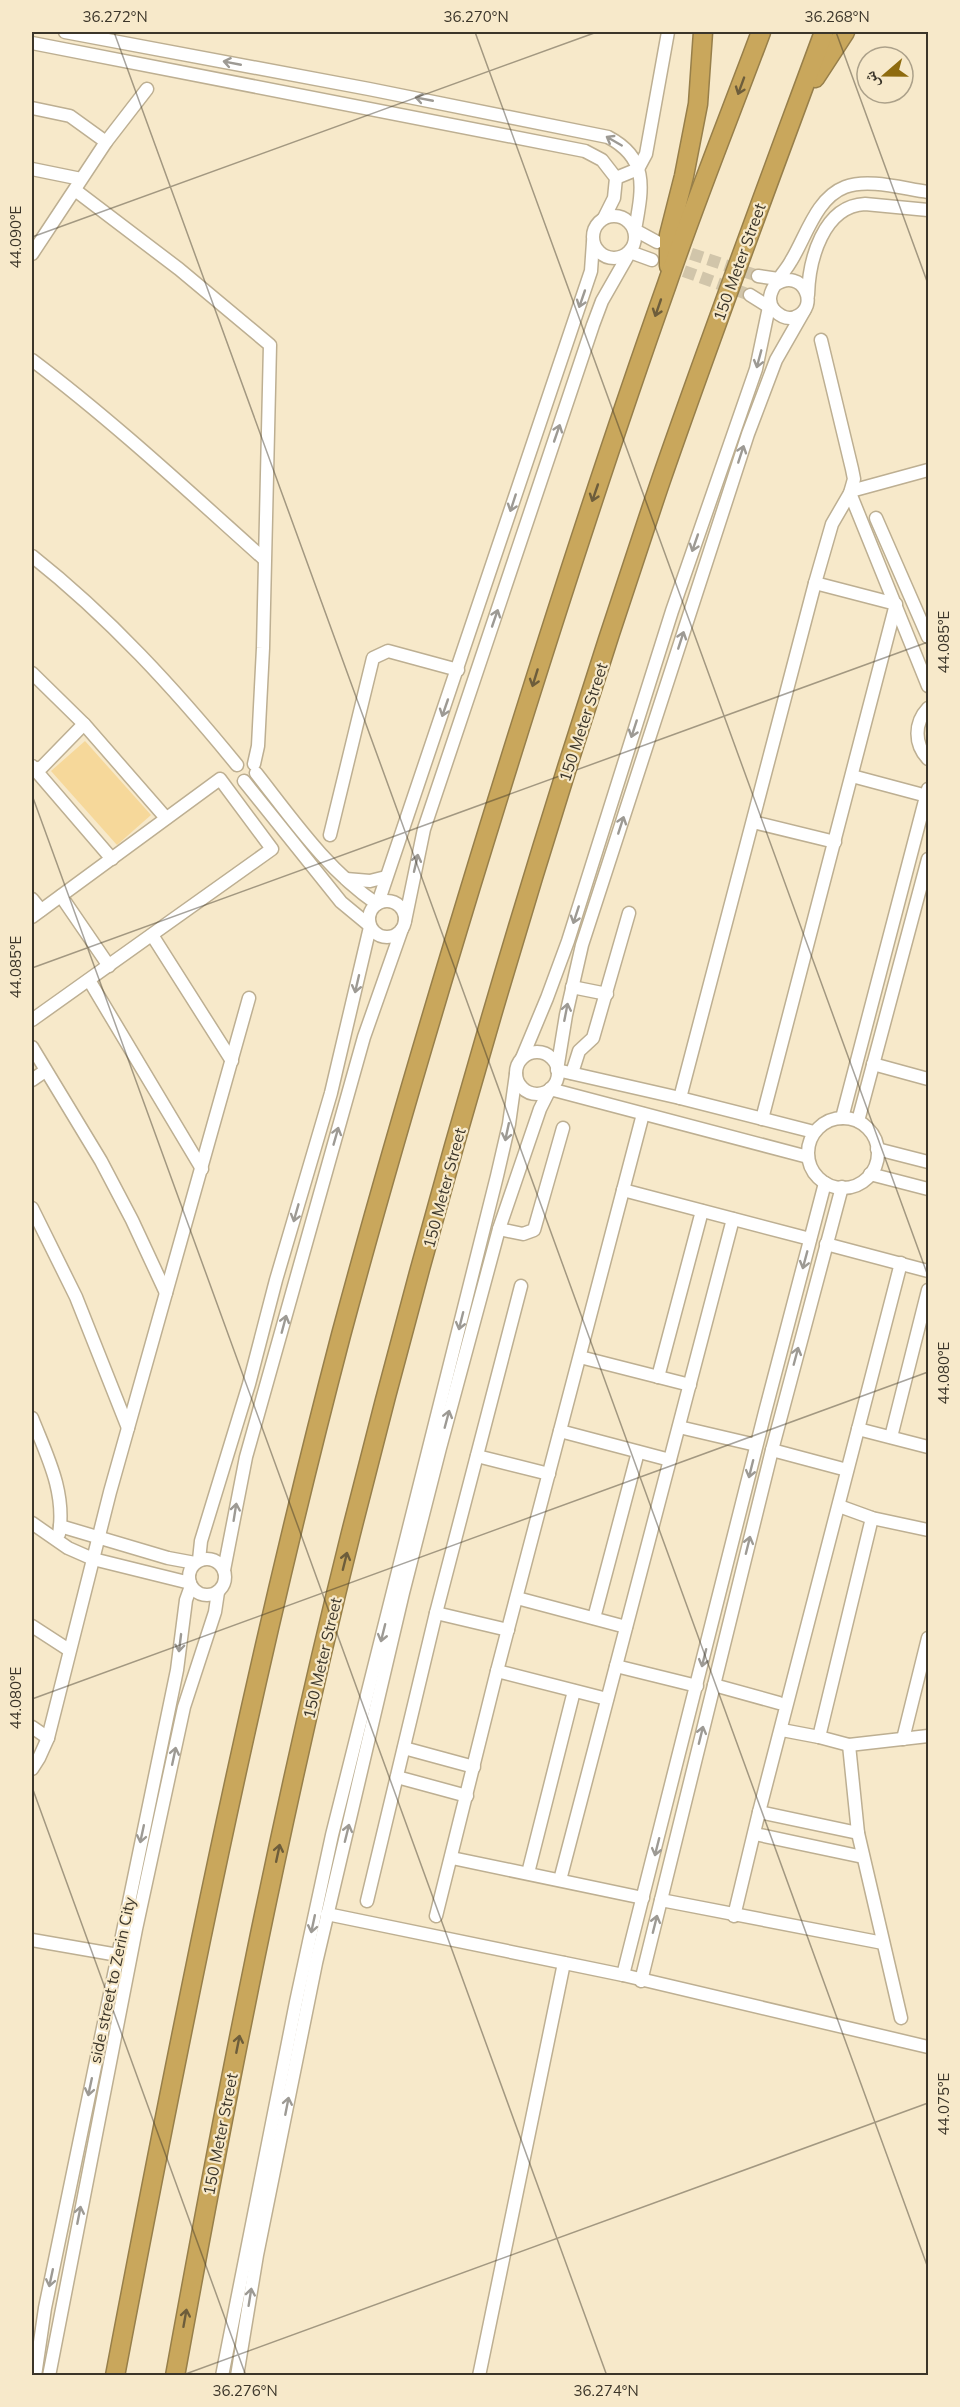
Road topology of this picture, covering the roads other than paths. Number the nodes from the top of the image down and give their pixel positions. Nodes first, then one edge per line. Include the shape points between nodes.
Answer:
1 (65, 32) edge
2 (668, 32) edge
3 (703, 32) edge
4 (761, 32) edge
5 (824, 32) edge
6 (845, 32) edge
7 (32, 43) edge
8 (166, 51) junction
9 (160, 69) junction
10 (147, 89) dead end
11 (32, 108) edge
12 (796, 108) junction
13 (106, 141) junction
14 (32, 169) edge
15 (638, 169) junction
16 (616, 178) junction
17 (78, 184) junction
18 (928, 192) edge
19 (928, 210) edge
20 (604, 218) junction
21 (635, 230) junction
22 (594, 242) junction
23 (657, 242) dead end
24 (630, 252) junction
25 (32, 254) edge
26 (652, 260) tunnel mouth
27 (758, 276) tunnel mouth
28 (669, 278) junction
29 (780, 282) junction
30 (750, 295) tunnel mouth
31 (806, 305) junction
32 (771, 306) junction
33 (821, 340) dead end
34 (32, 360) edge
35 (928, 470) edge
36 (851, 492) junction
37 (876, 518) dead end
38 (32, 556) edge
39 (264, 559) junction
40 (816, 583) junction
41 (896, 604) junction
42 (928, 637) edge
43 (458, 670) junction
44 (32, 673) edge
45 (928, 686) edge
46 (928, 708) edge
47 (84, 724) junction
48 (928, 759) edge
49 (237, 765) junction
50 (33, 767) edge
51 (255, 768) junction
52 (852, 776) junction
53 (244, 780) junction
54 (928, 793) edge
55 (166, 818) junction
56 (753, 822) junction
57 (330, 835) dead end
58 (835, 842) junction
59 (112, 859) junction
60 (928, 859) edge
61 (342, 877) junction
62 (386, 877) junction
63 (61, 896) junction
64 (32, 899) edge
65 (378, 903) junction
66 (36, 913) edge
67 (629, 913) dead end
68 (403, 925) junction
69 (370, 927) junction
70 (152, 935) junction
71 (109, 966) junction
72 (89, 980) junction
73 (572, 987) junction
74 (607, 994) junction
75 (249, 998) dead end
76 (32, 1020) edge
77 (32, 1047) edge
78 (522, 1058) junction
79 (232, 1062) junction
80 (873, 1064) junction
81 (557, 1070) junction
82 (45, 1071) junction
83 (572, 1073) junction
84 (516, 1074) junction
85 (928, 1079) edge
86 (32, 1080) edge
87 (550, 1089) junction
88 (680, 1098) junction
89 (643, 1114) junction
90 (842, 1118) junction
91 (762, 1119) junction
92 (858, 1121) junction
93 (563, 1128) dead end
94 (814, 1132) junction
95 (877, 1149) junction
96 (808, 1157) junction
97 (928, 1162) edge
98 (202, 1169) junction
99 (870, 1174) junction
100 (825, 1183) junction
101 (842, 1187) junction
102 (928, 1189) edge
103 (623, 1190) junction
104 (32, 1208) edge
105 (702, 1211) junction
106 (734, 1219) junction
107 (499, 1229) junction
108 (810, 1239) junction
109 (826, 1244) junction
110 (902, 1263) junction
111 (928, 1271) edge
112 (521, 1286) dead end
113 (928, 1290) edge
114 (166, 1293) junction
115 (580, 1356) junction
116 (658, 1377) junction
117 (690, 1386) junction
118 (765, 1412) junction
119 (781, 1417) junction
120 (32, 1418) edge
121 (679, 1427) junction
122 (128, 1428) junction
123 (858, 1429) junction
124 (560, 1431) junction
125 (891, 1437) junction
126 (756, 1445) junction
127 (928, 1447) edge
128 (772, 1450) junction
129 (638, 1452) junction
130 (477, 1456) junction
131 (670, 1460) junction
132 (848, 1470) junction
133 (549, 1474) junction
134 (839, 1506) junction
135 (872, 1518) junction
136 (32, 1523) edge
137 (60, 1526) junction
138 (928, 1530) edge
139 (99, 1538) junction
140 (57, 1541) junction
141 (93, 1559) junction
142 (197, 1561) junction
143 (224, 1570) junction
144 (190, 1585) junction
145 (218, 1592) junction
146 (517, 1598) junction
147 (436, 1613) junction
148 (594, 1618) junction
149 (32, 1626) edge
150 (626, 1627) junction
151 (508, 1630) junction
152 (928, 1638) edge
153 (69, 1650) junction
154 (926, 1657) edge
155 (616, 1666) junction
156 (497, 1671) junction
157 (714, 1685) junction
158 (697, 1686) junction
159 (574, 1691) junction
160 (607, 1700) junction
161 (779, 1703) dead end
162 (32, 1727) edge
163 (782, 1730) junction
164 (928, 1736) edge
165 (819, 1737) junction
166 (48, 1738) junction
167 (903, 1739) junction
168 (849, 1745) junction
169 (404, 1748) junction
170 (474, 1767) junction
171 (32, 1769) edge
172 (397, 1777) junction
173 (467, 1796) junction
174 (759, 1812) junction
175 (858, 1833) junction
176 (754, 1834) junction
177 (863, 1857) junction
178 (452, 1858) junction
179 (528, 1873) junction
180 (560, 1880) junction
181 (648, 1882) junction
182 (664, 1886) junction
183 (643, 1898) junction
184 (661, 1900) junction
185 (368, 1901) dead end
186 (327, 1914) junction
187 (436, 1916) dead end
188 (735, 1916) junction
189 (32, 1940) edge
190 (883, 1943) junction
191 (117, 1955) junction
192 (564, 1963) junction
193 (623, 1975) junction
194 (640, 1981) junction
195 (901, 2018) dead end
196 (928, 2047) edge
197 (35, 2376) edge
198 (49, 2376) edge
199 (115, 2376) edge
200 (175, 2376) edge
201 (222, 2376) edge
202 (237, 2376) edge
203 (479, 2376) edge

1 - 8 street
2 - 15 street via 646,154
3 - 28 highway via 698,104 669,235
4 -> 28 highway
5 - 12 highway, 150 Meter Street
6 - 12 highway
7 - 9 street
8 - 9 street
15 -> 8 street via 626,149 597,134
9 - 16 street via 585,151 602,160
10 - 13 street
11 - 13 street via 70,116
200 -> 12 highway, 150 Meter Street via 262,1926 316,1682 351,1534 452,1157 573,749 646,525
13 - 17 street
14 - 17 street
15 - 16 street
15 - 21 street via 640,197
16 - 20 street via 614,198
17 - 25 street
17 - 39 street via 270,345
18 - 29 street via 864,184 841,189 822,205
19 - 31 street via 854,204 841,211 817,245
20 - 21 street via 622,218
20 - 22 street via 596,226
21 - 23 street
21 - 24 street
22 - 24 street via 607,257
22 -> 43 street via 591,271
24 - 26 street
68 -> 24 street via 424,829 593,325
27 - 29 street
28 -> 199 highway via 565,581 507,767 417,1062 343,1330 220,1841
29 - 31 street via 798,282 807,292
29 - 32 street via 772,290
30 - 32 street
31 - 32 street via 799,315 788,318
73 -> 31 street via 582,945 748,434 776,360
32 -> 78 street via 756,369 672,611 568,941
33 - 36 street via 854,478
34 - 39 street via 75,392
35 - 36 street
36 - 40 street via 832,524
36 - 41 street
37 - 42 street
38 - 49 street via 117,630 183,698
39 - 51 street
40 - 41 street
40 - 56 street
41 - 45 street
41 - 52 street
43 - 57 street via 388,651 373,658
43 -> 62 street
44 - 47 street
46 - 48 street via 920,719 917,735
47 - 50 street via 42,767
47 - 55 street
49 - 51 street via 245,760
49 - 53 street via 236,773
50 - 59 street
51 - 53 street via 252,779
51 - 61 street
52 - 54 street
52 - 58 street
53 - 69 street via 341,902
54 - 90 street
55 - 59 street
55 - 70 street via 220,779 272,849
56 - 58 street
56 - 88 street
58 - 91 street
59 - 63 street
60 - 80 street
61 - 62 street via 370,881
61 - 65 street
62 - 65 street
63 - 66 street
63 - 71 street
64 - 66 street
65 - 68 street via 389,901 399,906
65 - 69 street via 370,911
67 - 74 street
68 - 69 street via 398,933 388,937 378,935
143 -> 68 street via 246,1457 364,1037
69 -> 142 street via 331,1093
70 - 71 street
70 - 79 street
71 - 72 street
72 - 76 street
72 - 98 street
73 - 74 street
81 -> 73 street
74 - 83 street via 593,1038 579,1051
75 - 79 street
77 - 82 street
78 - 81 street via 533,1053 546,1055
78 - 84 street
79 - 98 street
80 - 85 street
80 - 92 street
81 - 83 street
81 - 87 street
82 - 86 street
82 - 114 street via 101,1161
83 - 88 street
84 - 87 street via 526,1091 538,1094
84 -> 201 street via 497,1176 332,1835
87 - 89 street
87 - 107 street
88 - 91 street
89 - 96 street
89 - 103 street
90 - 92 street
90 - 94 street via 829,1121
91 - 94 street
92 - 95 street via 869,1131
93 - 107 street via 534,1230 523,1234
94 - 96 street
95 - 97 street
95 - 99 street
96 - 100 street via 814,1173
98 - 114 street
99 - 101 street via 856,1185
99 - 102 street
100 - 101 street
100 - 108 street
101 - 109 street
103 - 105 street
103 - 115 street
104 - 122 street via 76,1297
105 - 106 street
105 - 116 street
106 - 108 street
106 - 117 street
186 -> 107 street via 437,1459
108 -> 118 street
109 - 110 street
119 -> 109 street
110 - 111 street
110 - 123 street
112 - 130 street
113 - 125 street
114 - 122 street
115 - 116 street
115 - 124 street
116 - 117 street
117 - 121 street
118 - 119 street
118 - 126 street
119 - 128 street
120 - 137 street via 59,1489
121 - 126 street
121 - 131 street
122 - 139 street
123 - 125 street
123 - 132 street
124 - 129 street
124 - 133 street
125 - 127 street
126 -> 158 street
128 - 132 street
157 -> 128 street
129 - 131 street
129 - 148 street
130 - 133 street
130 - 147 street
131 - 150 street
132 - 134 street
133 - 146 street
134 - 135 street
134 - 163 street
135 - 138 street
135 - 165 street
136 - 140 street
137 - 139 street
137 - 140 street
139 - 141 street
139 - 142 street via 168,1558
140 - 141 street
141 - 144 street
141 - 153 street
142 - 143 street via 214,1560
142 - 144 street via 190,1570
143 - 145 street via 225,1579
144 - 145 street via 204,1595
144 -> 191 street, side street to Zerin City via 177,1670
198 -> 145 street, side street to Zerin City via 106,2077 184,1707
146 - 148 street
146 - 151 street
147 - 151 street
147 - 169 street
148 - 150 street
149 - 153 street
150 - 155 street
151 - 156 street
152 - 154 street
153 - 166 street
154 - 167 street
155 - 158 street
155 - 160 street
156 - 159 street
156 - 170 street
157 - 161 street
182 -> 157 street
158 -> 181 street
159 - 160 street
159 - 179 street
160 - 180 street
162 - 166 street
163 - 165 street
163 - 174 street
164 - 167 street
165 - 168 street
166 - 171 street
167 - 168 street
168 - 175 street
169 - 170 street
169 - 172 street
170 - 173 street
172 - 173 street
172 - 185 street
173 - 178 street
174 - 175 street
174 - 176 street
175 - 177 street
176 - 177 street
176 - 188 street
177 - 190 street
178 - 179 street
178 - 187 street
179 - 180 street
180 - 183 street
181 - 182 street
181 - 183 street
182 - 184 street
183 - 193 street
184 - 188 street
194 -> 184 street
186 - 192 street
202 -> 186 street via 259,2244
188 - 190 street
189 - 191 street
190 - 195 street
191 -> 197 street, side street to Zerin City via 45,2308
192 - 193 street
192 - 203 street
193 - 194 street
194 - 196 street

